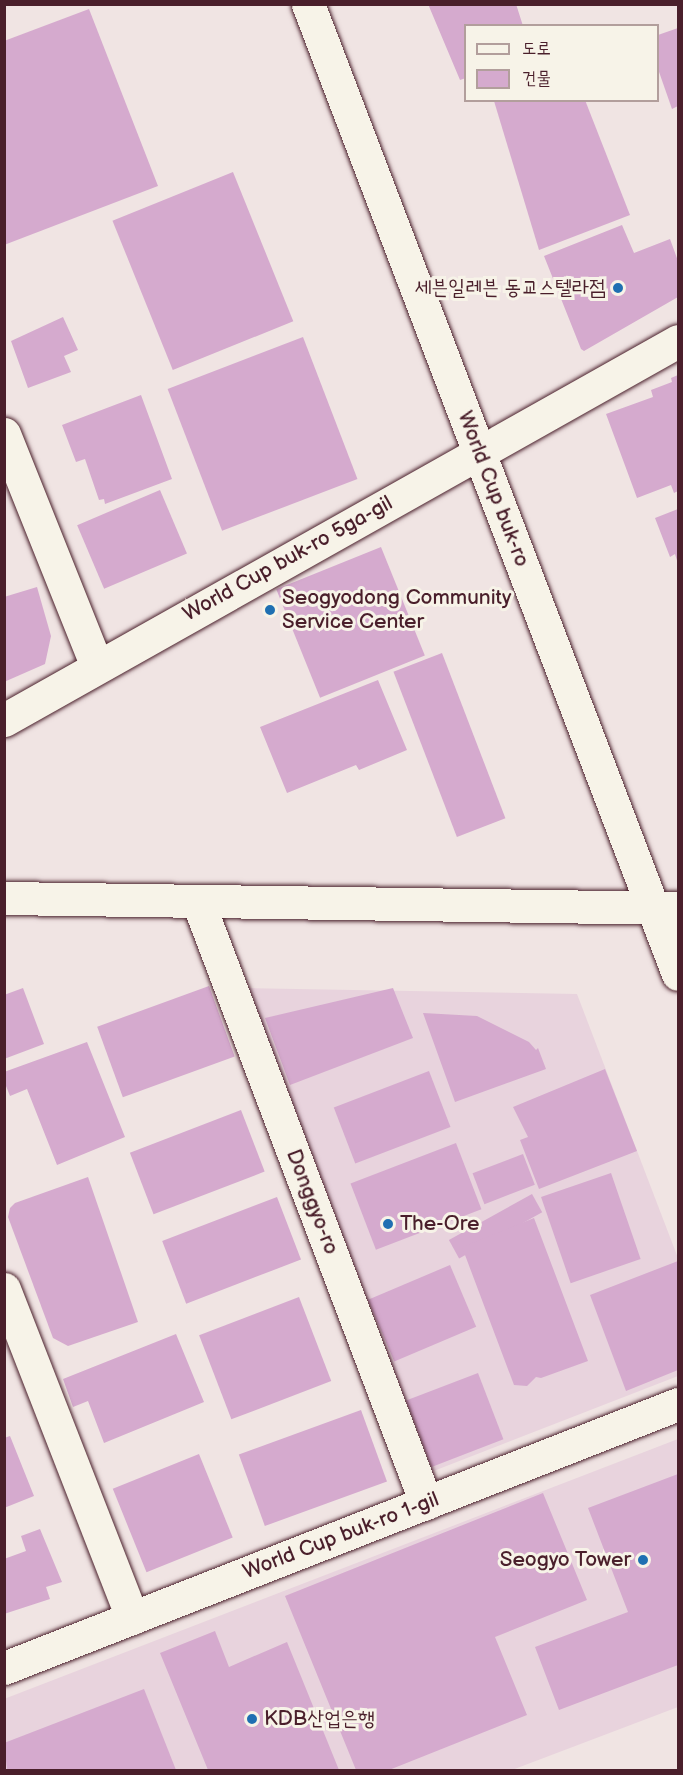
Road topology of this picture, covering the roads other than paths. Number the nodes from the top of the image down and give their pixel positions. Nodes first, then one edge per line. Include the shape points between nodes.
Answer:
1 (308, 4) edge
2 (678, 341) edge
3 (4, 434) edge
4 (479, 451) junction
5 (97, 667) junction
6 (4, 720) edge
7 (4, 898) edge
8 (198, 902) junction
9 (665, 908) edge
10 (678, 974) edge
11 (4, 1289) edge
12 (678, 1404) edge
13 (426, 1503) junction
14 (132, 1618) junction
15 (4, 1668) edge

1 - 4 street, World Cup buk-ro
2 - 4 street, World Cup buk-ro 5ga-gil
3 - 5 street
4 - 5 street, World Cup buk-ro 5ga-gil
4 - 9 street, World Cup buk-ro
5 - 6 street, World Cup buk-ro 5ga-gil
7 - 8 street
8 - 9 street
8 - 13 street, Donggyo-ro
9 - 10 street, World Cup buk-ro
11 - 14 street
12 - 13 street, World Cup buk-ro 1-gil
13 - 14 street, World Cup buk-ro 1-gil
14 - 15 street, World Cup buk-ro 1-gil

